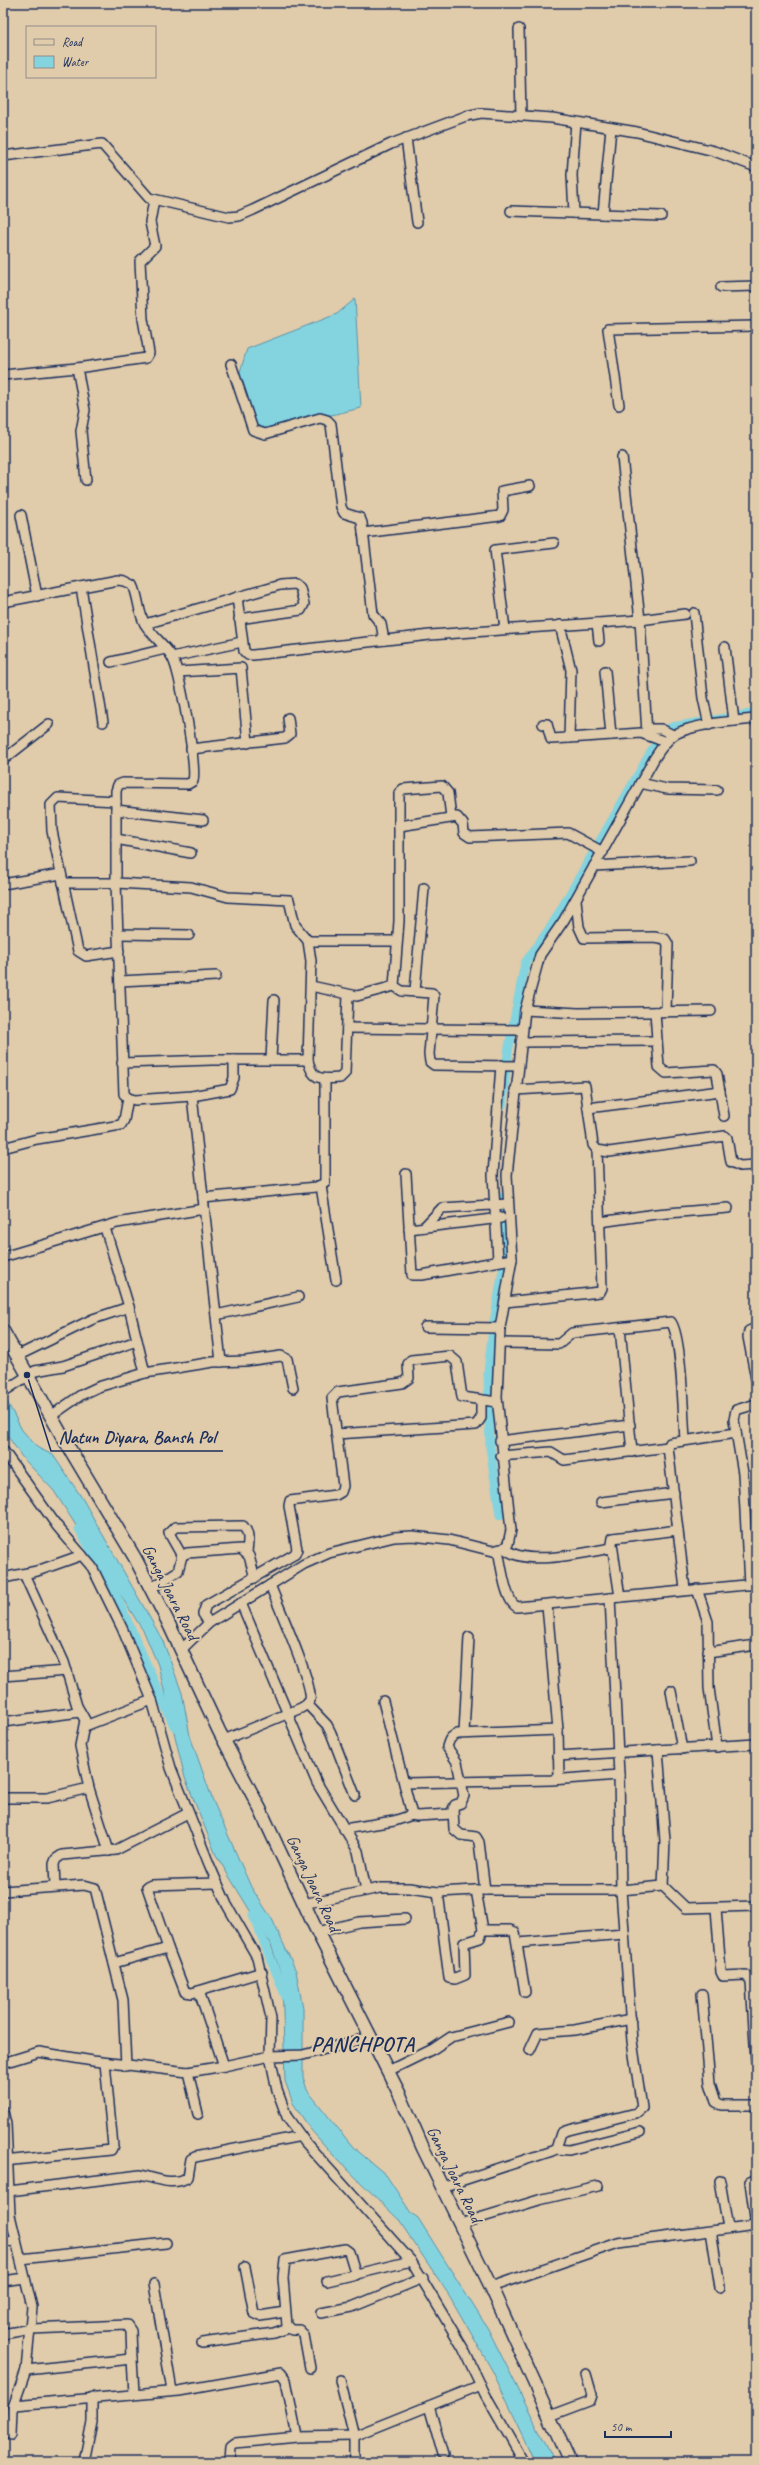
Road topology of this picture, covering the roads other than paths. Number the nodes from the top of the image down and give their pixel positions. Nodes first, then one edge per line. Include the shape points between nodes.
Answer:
1 (519, 29) dead end
2 (521, 116) junction
3 (576, 122) junction
4 (612, 128) junction
5 (406, 138) junction
6 (3, 156) edge
7 (756, 167) edge
8 (154, 200) junction
9 (511, 211) dead end
10 (574, 213) junction
11 (603, 214) junction
12 (661, 216) dead end
13 (417, 222) dead end
14 (756, 286) edge
15 (721, 287) dead end
16 (756, 326) edge
17 (231, 364) dead end
18 (77, 368) junction
19 (3, 374) edge
20 (619, 406) dead end
21 (622, 457) dead end
22 (86, 480) dead end
23 (530, 486) dead end
24 (21, 515) dead end
25 (364, 533) junction
26 (554, 543) dead end
27 (81, 587) junction
28 (37, 596) junction
29 (237, 597) junction
30 (3, 602) edge
31 (685, 614) dead end
32 (694, 614) dead end
33 (239, 619) junction
34 (640, 620) junction
35 (597, 623) junction
36 (145, 624) junction
37 (560, 625) junction
38 (505, 629) junction
39 (384, 640) junction
40 (599, 641) dead end
41 (242, 642) junction
42 (725, 647) dead end
43 (165, 649) junction
44 (172, 657) junction
45 (111, 662) dead end
46 (605, 671) dead end
47 (178, 672) junction
48 (734, 716) junction
49 (288, 718) dead end
50 (756, 719) edge
51 (708, 721) junction
52 (103, 722) dead end
53 (49, 724) dead end
54 (543, 724) dead end
55 (611, 735) junction
56 (650, 735) junction
57 (569, 738) junction
58 (667, 739) junction
59 (248, 743) junction
60 (192, 750) junction
61 (3, 760) edge
62 (640, 784) junction
63 (717, 790) dead end
64 (116, 806) junction
65 (451, 817) junction
66 (203, 820) dead end
67 (399, 826) junction
68 (116, 839) junction
69 (598, 850) junction
70 (191, 853) dead end
71 (690, 861) dead end
72 (594, 866) junction
73 (62, 879) junction
74 (116, 883) junction
75 (3, 884) edge
76 (424, 888) dead end
77 (576, 900) junction
78 (118, 934) junction
79 (189, 935) dead end
80 (308, 941) junction
81 (397, 941) junction
82 (119, 951) junction
83 (216, 976) dead end
84 (120, 981) junction
85 (311, 986) junction
86 (394, 986) junction
87 (415, 991) junction
88 (348, 995) junction
89 (274, 1000) dead end
90 (524, 1010) junction
91 (666, 1011) junction
92 (711, 1011) dead end
93 (655, 1012) junction
94 (347, 1028) junction
95 (430, 1030) junction
96 (516, 1030) junction
97 (521, 1042) junction
98 (657, 1042) junction
99 (234, 1060) junction
100 (271, 1060) junction
101 (308, 1060) junction
102 (122, 1063) junction
103 (509, 1065) junction
104 (325, 1079) junction
105 (516, 1090) junction
106 (720, 1091) junction
107 (192, 1096) junction
108 (128, 1098) junction
109 (588, 1108) junction
110 (724, 1116) dead end
111 (3, 1148) edge
112 (597, 1150) junction
113 (756, 1165) edge
114 (406, 1174) dead end
115 (321, 1186) junction
116 (203, 1198) junction
117 (501, 1205) junction
118 (728, 1208) dead end
119 (204, 1209) junction
120 (502, 1218) junction
121 (600, 1222) junction
122 (424, 1227) junction
123 (105, 1228) junction
124 (409, 1229) junction
125 (3, 1257) edge
126 (512, 1259) junction
127 (498, 1260) junction
128 (336, 1280) dead end
129 (298, 1297) dead end
130 (505, 1302) junction
131 (128, 1307) junction
132 (216, 1315) junction
133 (425, 1327) dead end
134 (500, 1328) junction
135 (620, 1328) junction
136 (756, 1328) edge
137 (3, 1331) edge
138 (137, 1341) junction
139 (500, 1343) junction
140 (17, 1356) junction
141 (221, 1362) junction
142 (145, 1373) junction
143 (27, 1376) junction
144 (756, 1380) edge
145 (293, 1388) dead end
146 (3, 1392) edge
147 (481, 1400) junction
148 (497, 1402) junction
149 (756, 1404) edge
150 (51, 1416) junction
151 (630, 1425) junction
152 (736, 1433) junction
153 (336, 1434) junction
154 (685, 1439) junction
155 (500, 1441) junction
156 (668, 1447) junction
157 (3, 1450) edge
158 (632, 1452) junction
159 (501, 1456) junction
160 (674, 1493) junction
161 (601, 1502) dead end
162 (678, 1530) junction
163 (612, 1548) junction
164 (501, 1549) junction
165 (247, 1552) junction
166 (82, 1555) junction
167 (182, 1556) junction
168 (24, 1574) junction
169 (3, 1578) edge
170 (255, 1578) junction
171 (753, 1584) edge
172 (270, 1585) junction
173 (150, 1589) junction
174 (685, 1589) junction
175 (697, 1589) junction
176 (620, 1597) junction
177 (610, 1598) junction
178 (241, 1603) junction
179 (547, 1605) junction
180 (209, 1623) junction
181 (469, 1637) dead end
182 (756, 1646) edge
183 (182, 1650) junction
184 (708, 1652) junction
185 (67, 1671) junction
186 (3, 1673) edge
187 (671, 1691) dead end
188 (152, 1700) junction
189 (384, 1700) dead end
190 (307, 1704) junction
191 (80, 1712) junction
192 (287, 1713) junction
193 (3, 1722) edge
194 (85, 1726) junction
195 (558, 1730) junction
196 (464, 1733) junction
197 (224, 1740) junction
198 (756, 1744) edge
199 (717, 1747) junction
200 (682, 1749) junction
201 (658, 1750) junction
202 (618, 1752) junction
203 (558, 1756) junction
204 (619, 1775) junction
205 (559, 1779) junction
206 (460, 1780) junction
207 (405, 1782) junction
208 (89, 1788) junction
209 (355, 1795) dead end
210 (3, 1798) edge
211 (188, 1813) junction
212 (452, 1814) junction
213 (412, 1815) junction
214 (344, 1829) junction
215 (109, 1851) junction
216 (217, 1883) junction
217 (663, 1886) junction
218 (55, 1887) junction
219 (366, 1890) junction
220 (480, 1890) junction
221 (621, 1890) junction
222 (3, 1891) edge
223 (438, 1892) junction
224 (303, 1904) junction
225 (756, 1906) edge
226 (716, 1908) junction
227 (405, 1919) dead end
228 (483, 1930) junction
229 (317, 1932) junction
230 (624, 1934) junction
231 (518, 1943) junction
232 (168, 1948) junction
233 (114, 1963) junction
234 (262, 1972) junction
235 (199, 1991) junction
236 (525, 1992) dead end
237 (702, 1994) dead end
238 (631, 2019) junction
239 (509, 2022) dead end
240 (370, 2037) junction
241 (530, 2050) dead end
242 (273, 2056) junction
243 (756, 2060) edge
244 (3, 2063) edge
245 (105, 2063) junction
246 (126, 2066) junction
247 (224, 2066) junction
248 (388, 2071) junction
249 (188, 2072) junction
250 (756, 2105) edge
251 (3, 2110) edge
252 (198, 2114) dead end
253 (640, 2132) dead end
254 (301, 2136) junction
255 (5, 2144) edge
256 (556, 2149) junction
257 (6, 2161) edge
258 (756, 2179) edge
259 (720, 2181) dead end
260 (7, 2186) edge
261 (598, 2186) dead end
262 (442, 2187) junction
263 (460, 2224) junction
264 (756, 2225) edge
265 (728, 2228) junction
266 (711, 2230) junction
267 (16, 2241) junction
268 (3, 2242) edge
269 (166, 2243) dead end
270 (21, 2259) junction
271 (411, 2261) junction
272 (245, 2267) dead end
273 (356, 2275) junction
274 (25, 2278) junction
275 (423, 2278) junction
276 (327, 2280) dead end
277 (3, 2281) edge
278 (154, 2284) dead end
279 (491, 2287) junction
280 (720, 2287) dead end
281 (285, 2312) junction
282 (321, 2313) dead end
283 (288, 2328) junction
284 (30, 2329) junction
285 (3, 2334) edge
286 (202, 2343) dead end
287 (132, 2359) junction
288 (310, 2368) dead end
289 (26, 2370) junction
290 (586, 2374) dead end
291 (340, 2380) dead end
292 (481, 2385) junction
293 (172, 2392) junction
294 (134, 2393) junction
295 (92, 2397) junction
296 (14, 2405) junction
297 (429, 2406) junction
298 (550, 2416) junction
299 (11, 2435) dead end
300 (354, 2436) junction
301 (297, 2437) junction
302 (443, 2455) dead end
303 (84, 2462) edge
304 (230, 2462) edge
305 (354, 2462) edge
306 (524, 2462) edge
307 (570, 2462) edge

1 - 2 street
2 - 3 street
2 - 5 street via 472,114
3 - 4 street
3 - 10 street via 572,175
4 - 7 street via 672,139
4 - 11 street
5 - 8 street via 239,216 221,216
5 - 13 street
6 - 8 street via 102,144 145,196
8 - 18 street via 150,222 155,246 140,261 139,270 149,353 146,358 140,360
9 - 10 street
10 - 11 street
11 - 12 street
14 - 15 street
16 - 20 street via 608,329
17 - 25 street via 253,430 265,434 320,418 331,424 341,507 348,516 360,518
18 - 19 street
18 - 22 street via 85,410 81,431
21 - 34 street
23 - 25 street via 502,491 503,510 500,516
24 - 28 street
25 - 39 street via 373,614 381,624
26 - 38 street via 495,550
27 - 28 street
27 - 36 street via 118,580 130,582 136,590
27 - 52 street
28 - 30 street
29 - 33 street
29 - 33 street via 280,585 294,584 300,588 304,604 301,610
29 - 36 street
31 - 34 street
32 - 51 street
33 - 41 street
34 - 35 street
34 - 56 street
35 - 37 street
35 - 40 street
36 - 43 street
37 - 38 street
37 - 57 street via 571,670
38 - 39 street
39 - 41 street via 253,655 248,655 244,651
41 - 44 street
42 - 48 street
43 - 44 street
43 - 45 street
44 - 47 street
46 - 55 street
47 - 59 street via 241,668
47 - 60 street
48 - 50 street
48 - 51 street
49 - 59 street via 288,737
51 - 58 street
53 - 61 street
54 - 57 street via 548,724 551,739
55 - 56 street
55 - 57 street
56 - 58 street via 652,729 661,729
58 - 62 street
59 - 60 street
60 - 64 street via 195,770 193,781 188,784 123,783 118,785
62 - 63 street via 667,789
62 - 69 street
64 - 66 street
64 - 68 street
64 - 73 street via 58,798 54,800 51,805 52,831
65 - 67 street
65 - 67 street via 448,793 442,786 403,789 398,797
65 - 69 street via 460,820 464,833 470,837 568,833
67 - 81 street via 400,921
68 - 70 street
68 - 74 street
69 - 72 street
71 - 72 street
72 - 77 street
73 - 74 street
73 - 75 street
73 - 82 street via 81,955
74 - 78 street
74 - 80 street via 191,887 228,897 289,900 295,925
76 - 87 street
77 - 90 street via 540,955
77 - 91 street via 581,934 584,938 665,939 668,944
78 - 79 street
78 - 82 street
80 - 81 street
80 - 85 street
81 - 86 street
82 - 84 street
83 - 84 street
84 - 102 street
85 - 88 street
85 - 101 street
86 - 87 street via 402,991
86 - 88 street via 365,995
87 - 95 street via 432,993 434,996
88 - 94 street
89 - 100 street
90 - 93 street via 578,1013
90 - 96 street
91 - 92 street
91 - 93 street
93 - 98 street
94 - 95 street
94 - 104 street via 345,1073 340,1078
95 - 96 street
95 - 103 street via 429,1054 430,1062 434,1065
96 - 97 street
97 - 98 street
97 - 103 street
98 - 106 street via 661,1071 714,1070
99 - 100 street
99 - 102 street
99 - 107 street via 234,1078 230,1089
100 - 101 street
101 - 104 street via 314,1076
102 - 108 street via 124,1094
103 - 105 street
103 - 117 street via 493,1168
104 - 115 street via 327,1179
105 - 109 street via 584,1086
105 - 117 street via 507,1175
106 - 109 street
106 - 110 street
107 - 108 street via 135,1100
107 - 116 street
108 - 111 street via 121,1125 36,1139
109 - 112 street via 593,1145
112 - 113 street via 610,1152 725,1136 728,1138 731,1162 740,1166
112 - 121 street
114 - 124 street
115 - 116 street
115 - 128 street
116 - 119 street
117 - 120 street
117 - 120 street
117 - 122 street via 442,1208
118 - 121 street
119 - 123 street via 126,1221
119 - 132 street
120 - 122 street
120 - 126 street
120 - 127 street
121 - 130 street via 600,1292
122 - 124 street
123 - 125 street
123 - 131 street
124 - 127 street via 412,1275
126 - 127 street
126 - 130 street
129 - 132 street
130 - 134 street
131 - 138 street
131 - 140 street via 94,1319
132 - 141 street
133 - 134 street
134 - 139 street
135 - 139 street via 572,1333 559,1344
135 - 151 street
135 - 154 street via 666,1321 674,1326
136 - 144 street via 749,1332 748,1337
137 - 140 main road, Ganga Joara Road
138 - 142 street
138 - 143 street via 63,1366 35,1371
139 - 148 street
140 - 143 main road, Ganga Joara Road
141 - 142 street
141 - 145 street via 281,1356 287,1359
142 - 150 street via 98,1387 81,1395
143 - 146 street
143 - 150 main road, Ganga Joara Road
147 - 148 street
147 - 153 street via 481,1418 476,1425
147 - 153 street via 462,1397 457,1362 454,1358 414,1358 408,1364 409,1378 406,1381 338,1392 334,1395
148 - 155 street
149 - 152 street via 736,1410
150 - 173 main road, Ganga Joara Road via 135,1558
151 - 155 street
151 - 158 street
152 - 154 street
152 - 171 street via 743,1473
153 - 170 street via 343,1486 341,1492 336,1495 290,1501 297,1549 295,1554
154 - 156 street via 674,1440
155 - 159 street
156 - 158 street
156 - 160 street
157 - 166 street via 57,1526
158 - 159 street via 564,1460 551,1452
159 - 164 street via 511,1530 510,1538
160 - 161 street
160 - 162 street
162 - 163 street via 617,1537 612,1541
162 - 174 street
163 - 164 street via 544,1558 513,1555
163 - 176 street
164 - 172 street via 487,1552 448,1540 394,1537 329,1553 304,1564
164 - 179 street via 508,1597 512,1605
165 - 167 street via 234,1549 187,1553
165 - 167 street via 247,1530 243,1526 175,1527 168,1533
165 - 170 street
166 - 168 street
166 - 188 street via 92,1567 122,1628
167 - 173 street via 178,1571
168 - 169 street
168 - 185 street
170 - 180 street via 206,1605 203,1614
171 - 175 street
172 - 178 street
172 - 190 street via 308,1682 310,1692
173 - 183 main road, Ganga Joara Road
174 - 175 street
174 - 176 street
175 - 184 street via 708,1622
176 - 177 street
177 - 179 street
177 - 202 street
178 - 180 street
178 - 192 street
179 - 195 street
180 - 183 street
181 - 196 street
182 - 184 street
183 - 197 main road, Ganga Joara Road
184 - 199 street via 709,1688
185 - 186 street
185 - 191 street
187 - 200 street
188 - 194 street
188 - 211 street via 171,1768
189 - 207 street
190 - 192 street
190 - 209 street via 327,1725
191 - 193 street
191 - 194 street
192 - 197 street
192 - 214 street via 317,1783
194 - 208 street via 80,1746
195 - 196 street
195 - 203 street
196 - 206 street via 451,1736 447,1747 457,1762
197 - 224 main road, Ganga Joara Road via 260,1809
198 - 199 street
199 - 200 street
200 - 201 street
201 - 202 street
201 - 217 street via 665,1842
202 - 203 street
202 - 204 street
203 - 205 street
204 - 205 street
204 - 221 street
205 - 206 street
206 - 207 street
206 - 212 street via 463,1800 455,1805
207 - 213 street
208 - 210 street via 47,1798
208 - 215 street
211 - 215 street
211 - 216 street
212 - 213 street
212 - 220 street via 456,1832 476,1837 479,1842
213 - 214 street via 394,1821
214 - 219 street via 360,1857
215 - 218 street via 62,1855 54,1864
216 - 232 street via 147,1887
216 - 234 street via 226,1904 257,1957
217 - 221 street
217 - 226 street via 686,1908
218 - 222 street
218 - 233 street via 84,1885 95,1888
219 - 223 street via 409,1888
219 - 224 street
220 - 221 street
220 - 223 street
220 - 228 street
221 - 230 street
223 - 228 street via 449,1978 455,1979 465,1975 464,1943 480,1938
224 - 229 main road, Ganga Joara Road
225 - 226 street
226 - 243 street via 720,1972 727,1976 746,1975 751,1981
227 - 229 street via 359,1922
228 - 231 street via 510,1930 515,1932
229 - 240 main road, Ganga Joara Road
230 - 231 street
230 - 238 street
231 - 236 street
232 - 233 street
232 - 235 street via 185,1992
233 - 246 street via 123,2000
234 - 235 street
234 - 242 street via 271,2018
235 - 247 street
237 - 250 street via 710,2083 716,2102 722,2105
238 - 241 street via 575,2030 538,2033
238 - 256 street via 642,2108 636,2113 561,2132
239 - 248 street via 451,2037 433,2049
240 - 242 street via 303,2056
240 - 248 main road, Ganga Joara Road
242 - 247 street
242 - 254 street via 277,2090 287,2117
244 - 245 street via 39,2052
245 - 246 street
245 - 257 street via 113,2146 111,2150
246 - 249 street
247 - 249 street
248 - 262 main road, Ganga Joara Road
249 - 252 street
251 - 255 street
253 - 256 street via 569,2150
254 - 260 street via 195,2157 191,2159 188,2177 185,2180 160,2181 140,2175
254 - 271 street
255 - 257 street
256 - 262 street
257 - 260 street
258 - 264 street via 750,2182
259 - 265 street
260 - 267 street
261 - 263 street via 539,2200
262 - 263 main road, Ganga Joara Road
263 - 279 main road, Ganga Joara Road
264 - 265 street
265 - 266 street
266 - 279 street via 618,2243
266 - 280 street
267 - 268 street
267 - 270 street
269 - 270 street
270 - 274 street
271 - 273 street
271 - 275 street
272 - 281 street via 254,2313 260,2316
273 - 276 street
273 - 281 street via 349,2252 345,2249 285,2260
274 - 277 street
274 - 284 street via 32,2308
275 - 282 street via 352,2307
275 - 292 street
278 - 293 street
279 - 298 main road, Ganga Joara Road
281 - 283 street
283 - 286 street via 274,2333
283 - 288 street via 299,2330 304,2335
284 - 285 street
284 - 287 street via 127,2325 130,2331
284 - 289 street
287 - 289 street
287 - 294 street
289 - 296 street
290 - 298 street via 592,2395 590,2400
291 - 300 street
292 - 297 street
292 - 306 street
293 - 294 street
293 - 301 street via 281,2373 286,2380
294 - 295 street
295 - 296 street
295 - 303 street via 92,2422
296 - 299 street via 10,2418
297 - 300 street
297 - 302 street
298 - 307 main road, Ganga Joara Road
300 - 301 street
300 - 305 street
301 - 304 street via 235,2443 231,2446

